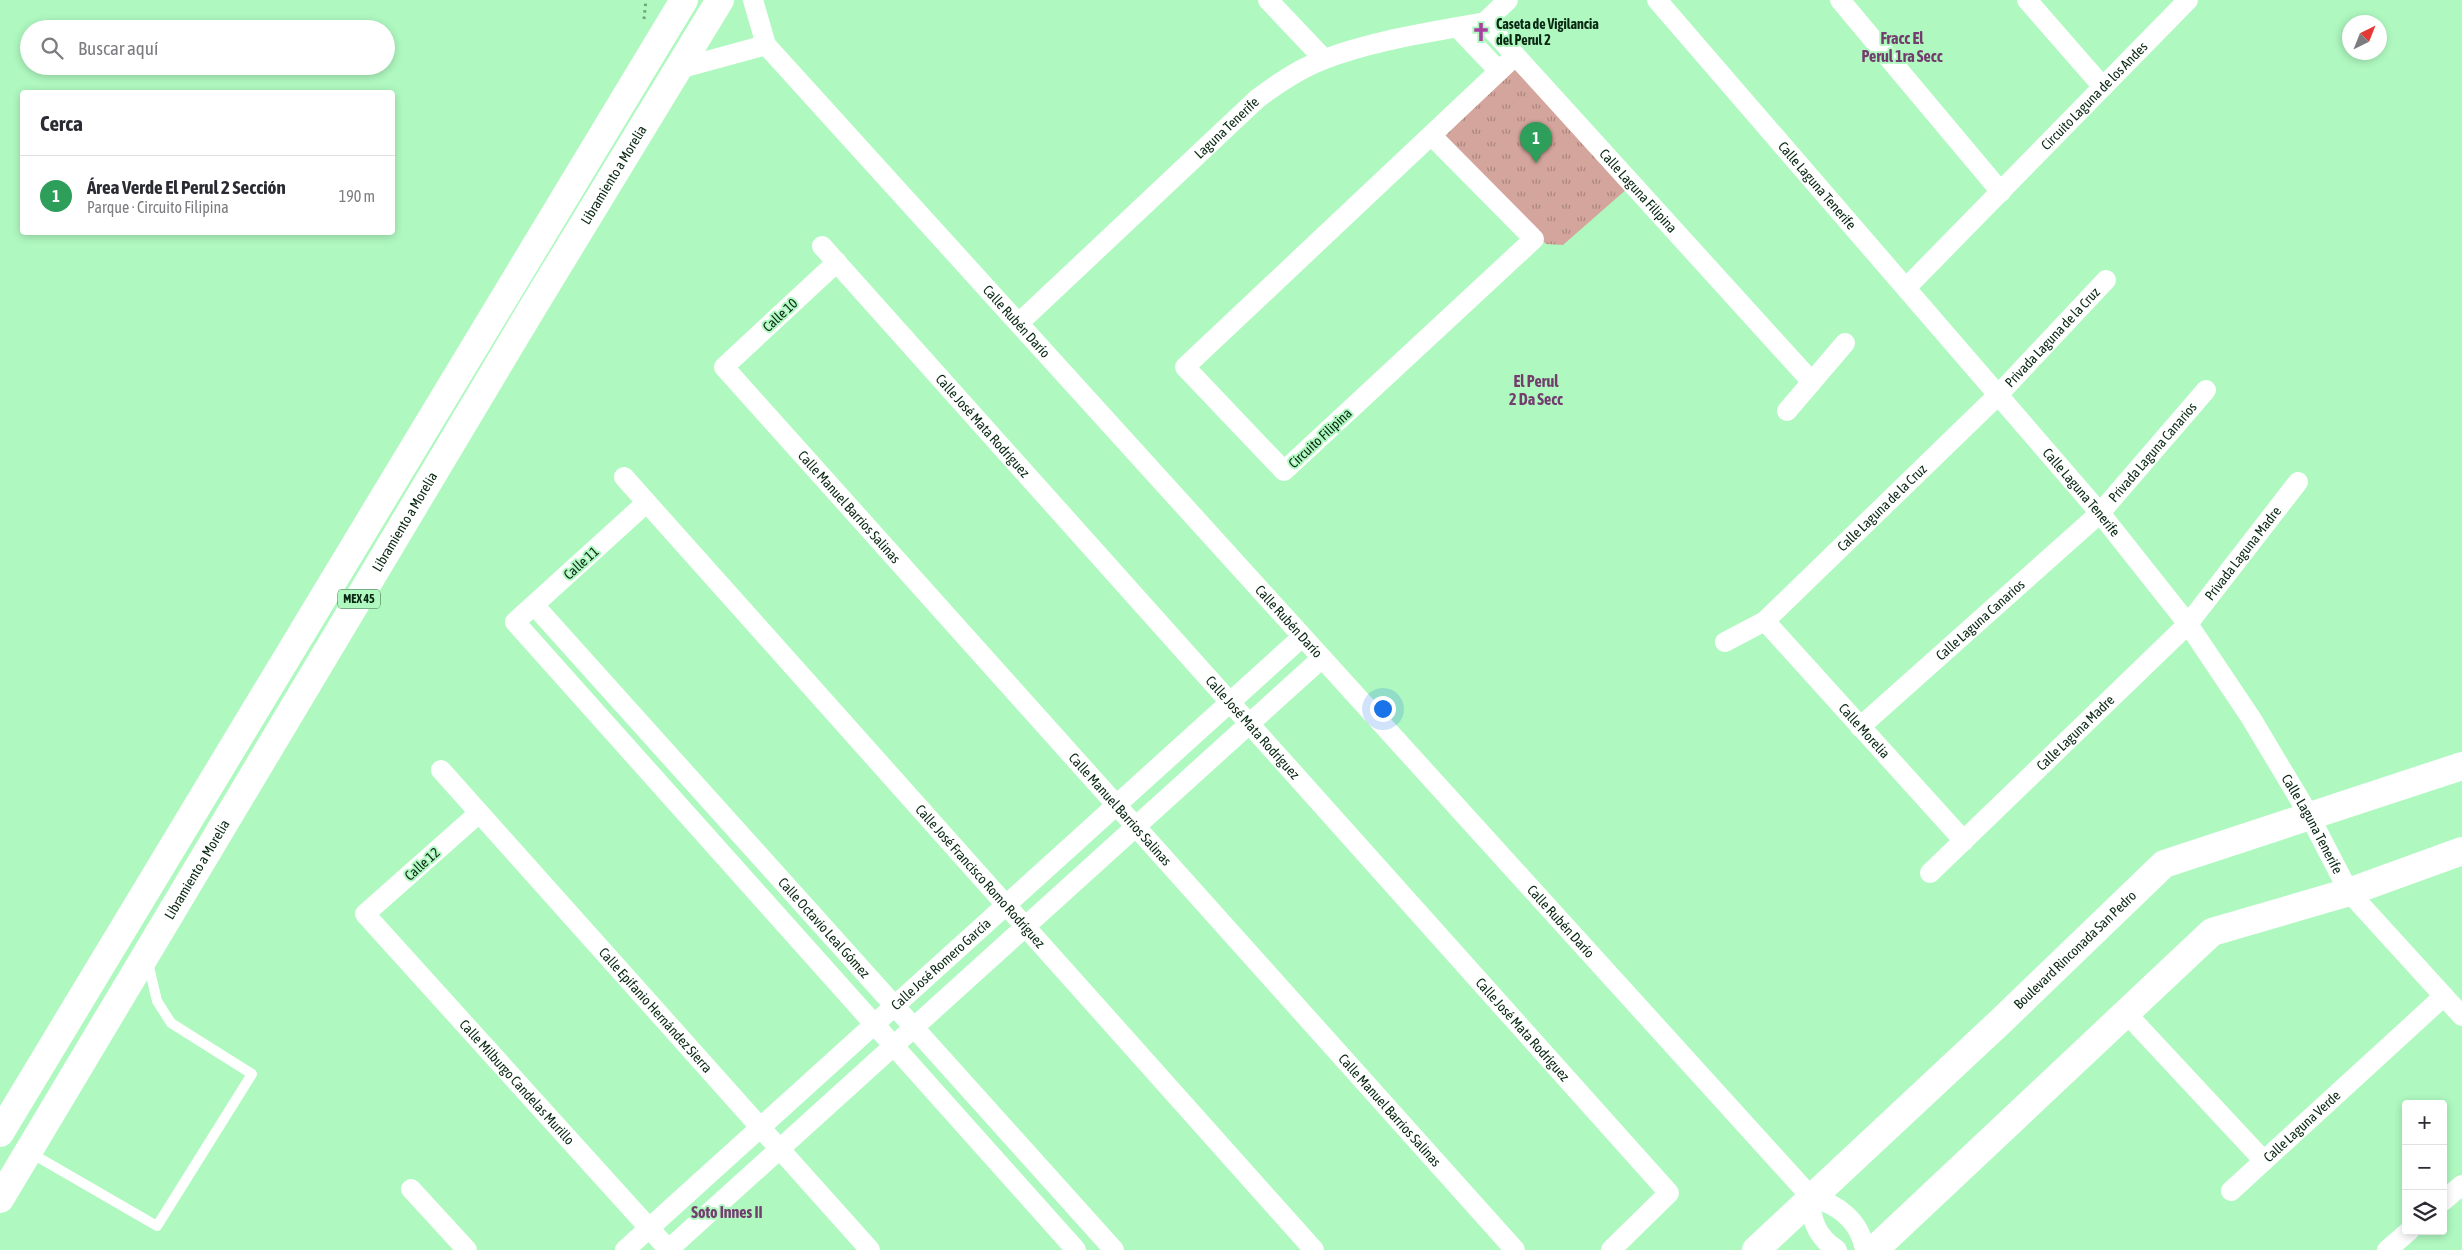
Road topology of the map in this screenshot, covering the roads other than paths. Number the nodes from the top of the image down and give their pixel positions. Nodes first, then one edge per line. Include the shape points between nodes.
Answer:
1 (684, 0) edge
2 (720, 0) edge
3 (753, 0) edge
4 (1268, 0) edge
5 (1508, 0) edge
6 (1657, 0) edge
7 (1840, 0) edge
8 (2027, 0) edge
9 (2188, 0) edge
10 (1485, 22) junction
11 (1458, 28) junction
12 (766, 45) junction
13 (1515, 56) junction
14 (1324, 59) junction
15 (678, 69) junction
16 (1499, 71) junction
17 (2103, 87) junction
18 (1431, 135) junction
19 (2001, 192) junction
20 (822, 246) dead end
21 (837, 262) junction
22 (2106, 280) dead end
23 (1906, 288) junction
24 (1018, 324) junction
25 (1845, 343) dead end
26 (724, 367) joint
27 (1812, 382) junction
28 (2206, 390) dead end
29 (1997, 396) junction
30 (1787, 411) dead end
31 (624, 477) dead end
32 (2298, 482) dead end
33 (646, 503) junction
34 (2100, 513) junction
35 (534, 605) junction
36 (1765, 621) junction
37 (515, 622) joint
38 (2188, 624) junction
39 (1302, 637) junction
40 (1725, 642) dead end
41 (1322, 658) junction
42 (1230, 702) junction
43 (1249, 723) junction
44 (1860, 727) junction
45 (441, 770) dead end
46 (2459, 772) edge
47 (1116, 805) junction
48 (479, 813) junction
49 (2308, 815) junction
50 (1135, 826) junction
51 (1964, 840) junction
52 (2462, 851) edge
53 (1930, 873) dead end
54 (2349, 892) junction
55 (1006, 905) junction
56 (365, 914) joint
57 (1025, 926) junction
58 (147, 953) junction
59 (2444, 996) junction
60 (895, 1006) junction
61 (2126, 1014) junction
62 (2462, 1016) edge
63 (874, 1024) junction
64 (914, 1027) junction
65 (893, 1046) junction
66 (760, 1128) junction
67 (0, 1133) edge
68 (780, 1149) junction
69 (28, 1152) junction
70 (2264, 1161) junction
71 (2462, 1185) edge
72 (411, 1188) dead end
73 (2231, 1190) dead end
74 (1811, 1197) junction
75 (2447, 1198) edge
76 (0, 1199) edge
77 (649, 1228) junction
78 (2404, 1235) edge
79 (467, 1250) edge
80 (625, 1250) edge
81 (668, 1250) edge
82 (870, 1250) edge
83 (1076, 1250) edge
84 (1114, 1250) edge
85 (1314, 1250) edge
86 (1515, 1250) edge
87 (1611, 1250) edge
88 (1756, 1250) edge
89 (1837, 1250) edge
90 (1865, 1250) edge
91 (1874, 1250) edge
92 (2387, 1250) edge

1 - 67 main road, MEX 45
2 - 15 main road, Libramiento a Morelia / MEX 45
3 - 12 street, Calle Rubén Darío
4 - 14 street
5 - 10 street
6 - 23 street, Calle Laguna Tenerife
7 - 19 street
8 - 17 street
9 - 17 street, Circuito Laguna de los Andes
10 - 11 street, Laguna Tenerife
10 - 13 street, Calle Laguna Filipina
11 - 14 street, Laguna Tenerife via 1347,51
11 - 16 street
12 - 15 street
12 - 24 street, Calle Rubén Darío
13 - 16 street, Circuito Filipina
13 - 27 street, Calle Laguna Filipina
14 - 24 street, Laguna Tenerife via 1300,70 1257,99
15 - 58 main road, Libramiento a Morelia / MEX 45
16 - 18 street, Circuito Filipina
17 - 19 street, Circuito Laguna de los Andes
18 - 18 street, Circuito Filipina via 1185,367 1284,471 1534,239
19 - 23 street, Circuito Laguna de los Andes
20 - 21 street, Calle José Mata Rodríguez
21 - 26 street, Calle 10
21 - 42 street, Calle José Mata Rodríguez
22 - 29 street, Privada Laguna de la Cruz
23 - 29 street, Calle Laguna Tenerife
24 - 39 street, Calle Rubén Darío
25 - 27 street
26 - 47 street, Calle Manuel Barrios Salinas
27 - 30 street
28 - 34 street, Privada Laguna Canarios
29 - 34 street, Calle Laguna Tenerife
29 - 36 street, Calle Laguna de la Cruz
31 - 33 street, Calle José Francisco Romo Rodríguez
32 - 38 street, Privada Laguna Madre
33 - 35 street, Calle 11
33 - 55 street, Calle José Francisco Romo Rodríguez
34 - 38 street, Calle Laguna Tenerife
34 - 44 street, Calle Laguna Canarios
35 - 37 street, Calle 11
35 - 60 street, Calle Octavio Leal Gómez
36 - 40 street
36 - 44 street, Calle Morelia
37 - 63 street, Calle Octavio Leal Gómez
38 - 49 street, Calle Laguna Tenerife via 2251,718
38 - 51 street, Calle Laguna Madre
39 - 41 street, Calle Rubén Darío
39 - 42 street, Calle José Romero García
41 - 43 street, Calle José Romero García
41 - 74 street, Calle Rubén Darío
42 - 43 street, Calle José Mata Rodríguez
42 - 47 street, Calle José Romero García
43 - 50 street, Calle José Romero García
43 - 87 street, Calle José Mata Rodríguez via 1669,1193
44 - 51 street, Calle Morelia
45 - 48 street, Calle Epifanio Hernández Sierra
46 - 49 main road, Boulevard Rinconada San Pedro
47 - 50 street, Calle Manuel Barrios Salinas
47 - 55 street, Calle José Romero García
48 - 56 street, Calle 12
48 - 66 street, Calle Epifanio Hernández Sierra
49 - 54 street, Calle Laguna Tenerife
49 - 74 main road, Boulevard Rinconada San Pedro via 2164,864
50 - 57 street, Calle José Romero García
50 - 86 street, Calle Manuel Barrios Salinas
51 - 53 street
52 - 54 main road
54 - 59 street, Calle Laguna Tenerife
54 - 61 main road via 2212,932
55 - 57 street, Calle José Francisco Romo Rodríguez
55 - 60 street, Calle José Romero García
56 - 77 street, Calle Milburgo Candelas Murillo
57 - 64 street, Calle José Romero García
57 - 85 street, Calle José Francisco Romo Rodríguez
58 - 69 main road, Libramiento a Morelia / MEX 45
58 - 69 lane via 157,1001 171,1023 252,1074 157,1226
59 - 62 street, Calle Laguna Tenerife
59 - 70 street, Calle Laguna Verde
60 - 63 street, Calle José Romero García
60 - 64 street, Calle Octavio Leal Gómez
61 - 70 street, Calle Laguna Verde
61 - 91 main road
63 - 65 street, Calle Octavio Leal Gómez
63 - 66 street, Calle José Romero García
64 - 65 street, Calle José Romero García
64 - 84 street, Calle Octavio Leal Gómez
65 - 68 street, Calle José Romero García
65 - 83 street, Calle Octavio Leal Gómez
66 - 68 street, Calle Epifanio Hernández Sierra
66 - 77 street, Calle José Romero García
68 - 81 street, Calle José Romero García
68 - 82 street, Calle Epifanio Hernández Sierra
69 - 76 main road, Libramiento a Morelia / MEX 45
70 - 73 street
71 - 75 street
72 - 79 street
74 - 88 main road, Boulevard Rinconada San Pedro
74 - 89 street via 1814,1224 1820,1236
74 - 90 street, Calle Rubén Darío via 1834,1205 1844,1213 1860,1233
77 - 80 street, Calle José Romero García
77 - 81 street, Calle Milburgo Candelas Murillo
78 - 92 street

